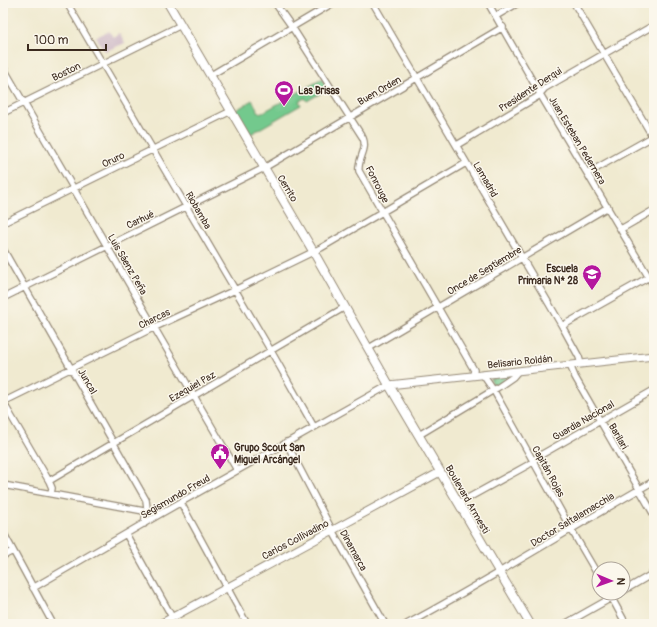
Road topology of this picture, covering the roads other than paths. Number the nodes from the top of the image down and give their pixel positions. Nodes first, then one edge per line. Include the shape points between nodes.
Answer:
1 (67, 3) edge
2 (275, 3) edge
3 (333, 3) edge
4 (373, 3) edge
5 (488, 3) edge
6 (518, 3) edge
7 (574, 3) edge
8 (170, 4) edge
9 (496, 16) junction
10 (181, 25) junction
11 (654, 25) edge
12 (292, 27) junction
13 (503, 27) junction
14 (604, 55) junction
15 (102, 63) junction
16 (3, 67) edge
17 (211, 75) junction
18 (417, 79) junction
19 (540, 94) junction
20 (24, 102) junction
21 (231, 111) junction
22 (3, 113) edge
23 (350, 117) junction
24 (654, 137) edge
25 (457, 145) junction
26 (153, 149) junction
27 (466, 163) junction
28 (264, 168) junction
29 (588, 173) junction
30 (74, 188) junction
31 (186, 207) junction
32 (608, 207) junction
33 (654, 210) edge
34 (382, 211) junction
35 (3, 223) edge
36 (621, 229) junction
37 (107, 246) junction
38 (3, 250) edge
39 (313, 251) junction
40 (522, 258) junction
41 (649, 277) junction
42 (654, 286) edge
43 (25, 287) junction
44 (235, 290) junction
45 (3, 298) edge
46 (345, 307) junction
47 (438, 308) junction
48 (562, 326) junction
49 (155, 327) junction
50 (369, 348) junction
51 (271, 351) junction
52 (654, 357) edge
53 (581, 364) junction
54 (570, 365) junction
55 (71, 369) junction
56 (518, 371) junction
57 (483, 375) junction
58 (473, 376) junction
59 (389, 385) junction
60 (654, 390) edge
61 (494, 391) junction
62 (195, 395) junction
63 (3, 402) edge
64 (600, 420) junction
65 (314, 427) junction
66 (419, 435) junction
67 (286, 442) junction
68 (113, 443) junction
69 (533, 461) junction
70 (237, 470) junction
71 (440, 472) junction
72 (49, 481) junction
73 (654, 481) edge
74 (3, 485) edge
75 (640, 490) junction
76 (51, 494) junction
77 (180, 502) junction
78 (459, 504) junction
79 (147, 512) junction
80 (160, 514) junction
81 (654, 515) edge
82 (144, 524) junction
83 (571, 529) junction
84 (332, 530) junction
85 (3, 532) edge
86 (126, 534) junction
87 (13, 551) junction
88 (3, 556) edge
89 (591, 563) edge
90 (499, 573) junction
91 (654, 573) edge
92 (631, 586) edge
93 (227, 587) junction
94 (34, 588) junction
95 (601, 601) edge
96 (613, 601) edge
97 (172, 617) junction
98 (54, 624) edge
99 (160, 624) edge
100 (247, 624) edge
101 (385, 624) edge
102 (407, 624) edge
103 (530, 624) edge
104 (565, 624) edge
105 (626, 624) edge

1 - 15 street, Riobamba
2 - 12 street, Fonrouge
3 - 12 street
4 - 18 street, Lamadrid
5 - 9 street, Juan Esteban Pedernera
6 - 9 street
7 - 14 street
8 - 10 main road, Cerrito
9 - 13 street, Juan Esteban Pedernera
10 - 15 street, Boston
10 - 17 main road, Cerrito
11 - 14 street, Presidente Derqui
12 - 17 street
12 - 23 street, Fonrouge
13 - 18 street, Buen Orden
13 - 19 street, Juan Esteban Pedernera
14 - 19 street, Presidente Derqui via 545,88
14 - 24 street
15 - 20 street, Boston
15 - 26 street, Riobamba
16 - 20 street, Luis Sáenz Peña
17 - 21 main road, Cerrito
18 - 23 street, Buen Orden
18 - 25 street, Lamadrid
19 - 25 street, Presidente Derqui
19 - 29 street, Juan Esteban Pedernera
20 - 22 street, Boston
20 - 30 street, Luis Sáenz Peña
21 - 26 street, Oruro
21 - 28 main road, Cerrito
23 - 28 street, Buen Orden
23 - 34 street, Fonrouge via 365,142 359,171
24 - 29 street
25 - 27 street, Lamadrid
26 - 30 street, Oruro
26 - 31 street, Riobamba
27 - 34 street
27 - 40 street, Lamadrid
28 - 31 street, Carhué
28 - 39 main road, Cerrito
29 - 32 street, Juan Esteban Pedernera
30 - 35 street, Oruro
30 - 37 street, Luis Sáenz Peña
31 - 37 street, Carhué
31 - 44 street, Riobamba
32 - 36 street, Juan Esteban Pedernera
32 - 40 street, Once de Septiembre
33 - 36 street
34 - 39 street
34 - 47 street, Fonrouge
36 - 41 street, Juan Esteban Pedernera
37 - 43 street, Carhué
37 - 49 street, Luis Sáenz Peña
38 - 43 street, Juncal
39 - 44 street, Charcas
39 - 46 main road, Cerrito
40 - 47 street, Once de Septiembre
40 - 48 street, Lamadrid
41 - 42 street, Juan Esteban Pedernera
41 - 48 street
43 - 45 street, Carhué
43 - 55 street, Juncal
44 - 49 street, Charcas
44 - 51 street, Riobamba
46 - 50 main road, Cerrito
46 - 51 street, Ezequiel Paz
47 - 50 street, Once de Septiembre
47 - 58 street, Fonrouge via 474,370
48 - 53 street, Lamadrid
49 - 55 street, Charcas
49 - 62 street, Luis Sáenz Peña
50 - 59 main road, Cerrito
51 - 62 street, Ezequiel Paz
51 - 65 street, Riobamba
52 - 53 street, Belisario Roldán
53 - 54 street, Belisario Roldán
54 - 56 street, Belisario Roldán
54 - 64 street, Barilari
55 - 63 street, Charcas
55 - 68 street, Juncal
56 - 57 street, Belisario Roldán
56 - 61 street
57 - 58 street, Belisario Roldán
57 - 61 street, Capitán Rojas
58 - 59 street, Belisario Roldán
59 - 65 street, Segismundo Freud
59 - 66 main road, Boulevard Armesti
60 - 64 street, Guardia Nacional
61 - 66 street
61 - 69 street, Capitán Rojas
62 - 68 street, Ezequiel Paz
62 - 70 street, Luis Sáenz Peña
63 - 72 street
64 - 69 street, Guardia Nacional
64 - 75 street, Barilari
65 - 67 street, Segismundo Freud
66 - 71 main road, Boulevard Armesti
67 - 70 street, Segismundo Freud
67 - 84 street, Dinamarca
68 - 72 street, Ezequiel Paz
68 - 79 street, Juncal via 146,500
69 - 78 street, Guardia Nacional
69 - 83 street, Capitán Rojas
70 - 77 street, Segismundo Freud
71 - 78 main road, Boulevard Armesti
71 - 84 street, Carlos Collivadino
72 - 76 street
73 - 75 street, Doctor Saltalamacchia
74 - 76 street
75 - 81 street, Barilari
75 - 83 street, Doctor Saltalamacchia
76 - 79 street
77 - 80 street, Segismundo Freud
77 - 93 street
78 - 90 main road, Boulevard Armesti
79 - 80 street
79 - 82 street, Juncal
80 - 82 street, Segismundo Freud
82 - 86 street, Segismundo Freud
83 - 89 street, Capitán Rojas
83 - 90 street, Doctor Saltalamacchia
84 - 93 street, Carlos Collivadino
84 - 101 street, Dinamarca
85 - 87 street
86 - 94 street, Segismundo Freud
86 - 97 street
87 - 88 street
87 - 94 street
90 - 102 street, Doctor Saltalamacchia
90 - 103 main road, Boulevard Armesti
91 - 92 street
93 - 97 street, Carlos Collivadino
93 - 100 street
94 - 98 street
95 - 104 street
96 - 105 street
97 - 99 street, Carlos Collivadino

